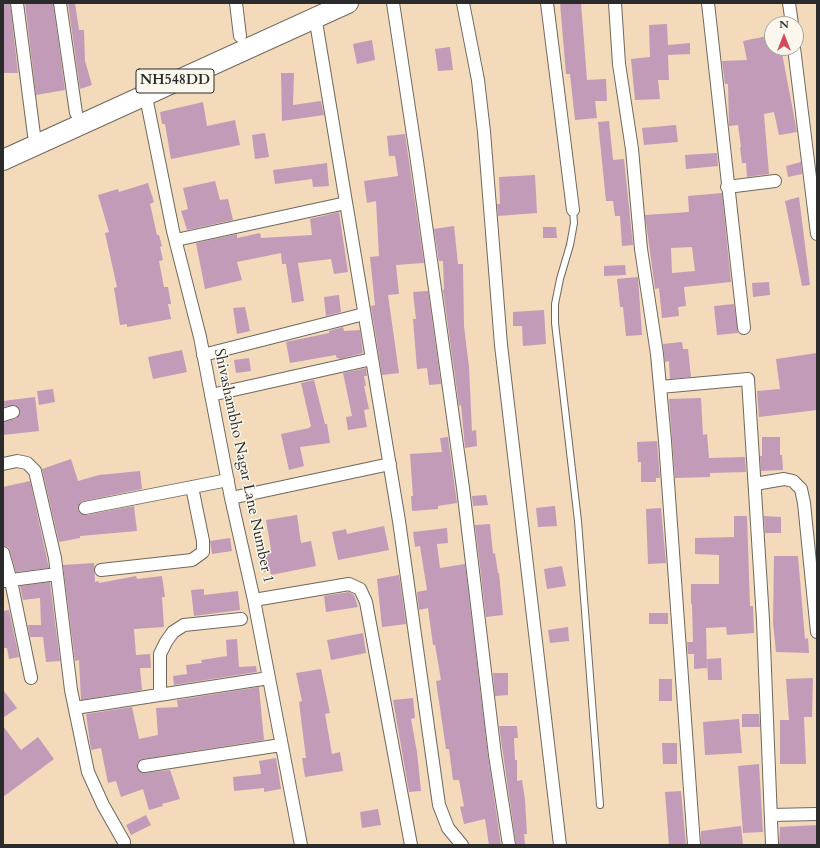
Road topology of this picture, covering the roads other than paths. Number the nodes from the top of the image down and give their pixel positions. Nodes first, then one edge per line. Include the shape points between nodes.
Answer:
1 (17, 3) edge
2 (60, 3) edge
3 (236, 3) edge
4 (348, 3) edge
5 (393, 3) edge
6 (463, 3) edge
7 (547, 3) edge
8 (615, 3) edge
9 (708, 3) edge
10 (789, 3) edge
11 (316, 10) edge
12 (791, 16) edge
13 (240, 36) junction
14 (795, 56) edge
15 (145, 88) junction
16 (76, 113) junction
17 (34, 135) junction
18 (3, 149) edge
19 (3, 160) edge
20 (775, 181) dead end
21 (727, 187) junction
22 (346, 203) junction
23 (573, 210) joint
24 (817, 234) edge
25 (176, 240) junction
26 (364, 314) junction
27 (744, 328) dead end
28 (203, 355) junction
29 (372, 359) junction
30 (660, 387) junction
31 (211, 395) junction
32 (3, 464) edge
33 (390, 464) junction
34 (228, 480) junction
35 (755, 484) junction
36 (192, 487) junction
37 (231, 498) junction
38 (85, 508) dead end
39 (3, 553) edge
40 (101, 570) dead end
41 (57, 574) junction
42 (7, 581) edge
43 (254, 600) junction
44 (241, 619) dead end
45 (817, 632) edge
46 (31, 678) dead end
47 (269, 678) junction
48 (160, 695) junction
49 (75, 708) junction
50 (281, 745) junction
51 (144, 766) dead end
52 (600, 805) dead end
53 (817, 814) edge
54 (771, 815) junction
55 (124, 842) dead end
56 (301, 845) edge
57 (411, 845) edge
58 (462, 845) edge
59 (509, 845) edge
60 (560, 845) edge
61 (694, 845) edge
62 (772, 845) edge

1 - 17 street
2 - 16 street
3 - 13 street
4 - 11 highway, NH548DD
5 - 59 street via 464,488 495,755
6 - 60 street via 478,80 484,132 501,345
7 - 23 street
8 - 30 street via 619,64 632,150 641,249
9 - 21 street
10 - 12 street
11 - 13 highway, NH548DD
11 - 15 highway, NH548DD
11 - 22 street
13 - 15 highway, NH548DD
14 - 24 street
15 - 16 highway, NH548DD
15 - 19 highway, NH548DD
15 - 25 street, Shivashambho Nagar Lane Number 1
16 - 17 highway, NH548DD
17 - 18 highway, NH548DD
20 - 21 street
21 - 27 street
22 - 25 street
22 - 26 street
23 - 52 lane via 574,224 555,304 555,323 578,521
25 - 28 street, Shivashambho Nagar Lane Number 1
26 - 28 street
26 - 29 street
28 - 31 street, Shivashambho Nagar Lane Number 1
29 - 31 street
29 - 33 street
30 - 35 street via 748,379
30 - 61 street
31 - 34 street, Shivashambho Nagar Lane Number 1
32 - 41 street via 17,461 27,463 34,471
33 - 37 street
33 - 58 street via 439,805 448,828
34 - 36 street
34 - 37 street, Shivashambho Nagar Lane Number 1
35 - 45 street via 784,479 801,489
35 - 54 street
36 - 38 street
36 - 40 street via 204,541 203,552 192,560
37 - 43 street, Shivashambho Nagar Lane Number 1
39 - 42 street
41 - 42 street
41 - 49 street
42 - 46 street
43 - 47 street, Shivashambho Nagar Lane Number 1
43 - 57 street via 350,584 360,589 366,602
44 - 48 street via 184,626 173,632 160,654
47 - 48 street
47 - 50 street, Shivashambho Nagar Lane Number 1
48 - 49 street
49 - 55 street via 88,772
50 - 51 street
50 - 56 street, Shivashambho Nagar Lane Number 1
53 - 54 street
54 - 62 street

